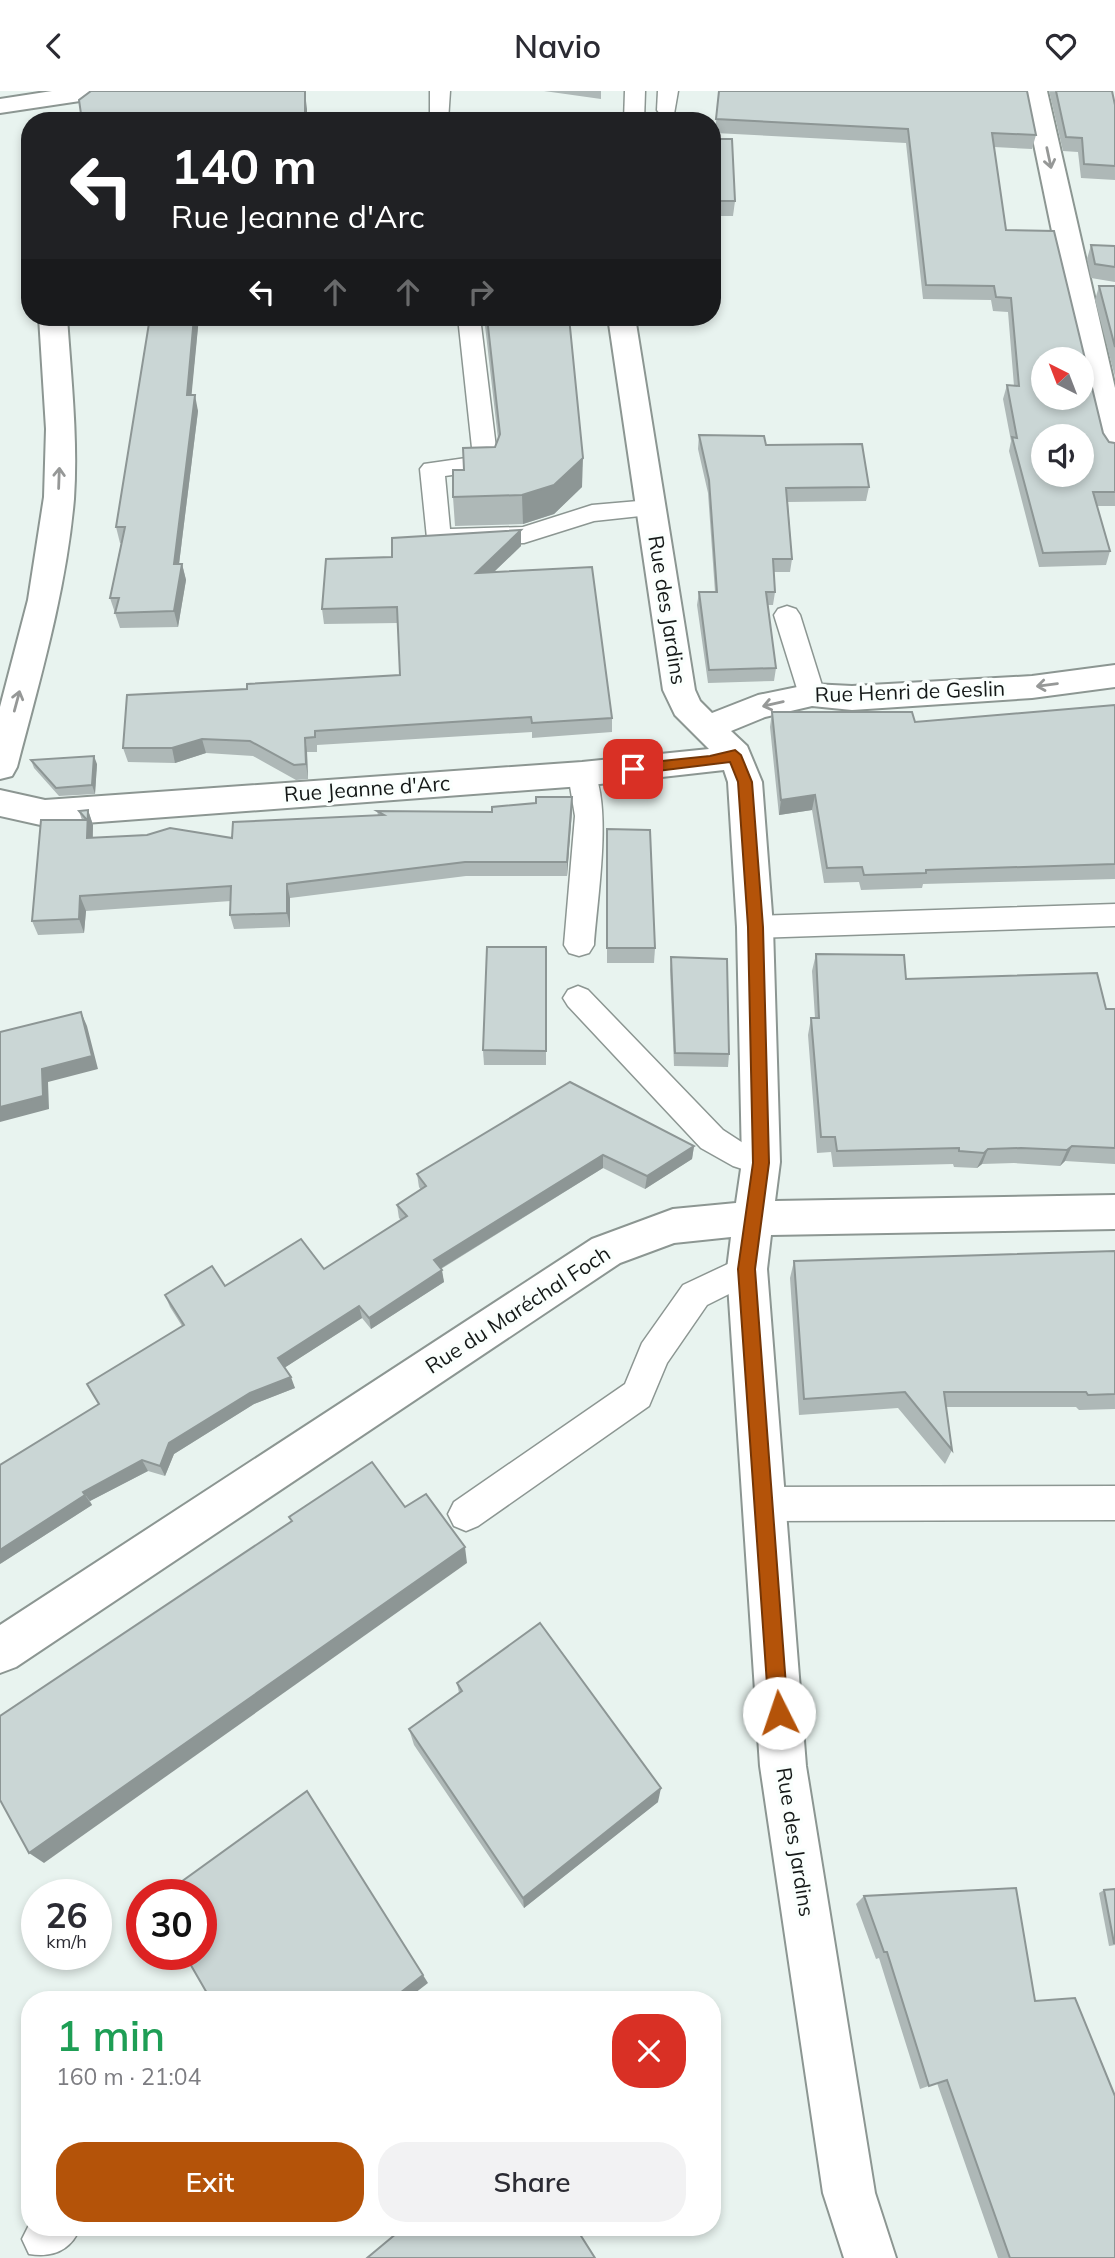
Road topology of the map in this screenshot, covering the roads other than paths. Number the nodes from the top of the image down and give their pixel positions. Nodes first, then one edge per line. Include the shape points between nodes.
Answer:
1 (100, 91) edge
2 (440, 91) edge
3 (635, 91) edge
4 (1035, 91) edge
5 (0, 106) edge
6 (43, 111) edge
7 (440, 112) edge
8 (634, 112) edge
9 (54, 326) edge
10 (471, 326) edge
11 (622, 326) edge
12 (1115, 446) edge
13 (650, 508) junction
14 (787, 615) dead end
15 (1115, 676) edge
16 (812, 695) junction
17 (710, 727) junction
18 (735, 755) junction
19 (0, 767) edge
20 (582, 773) junction
21 (0, 803) edge
22 (1115, 915) edge
23 (755, 927) junction
24 (579, 945) dead end
25 (578, 998) dead end
26 (761, 1163) junction
27 (1115, 1212) edge
28 (754, 1218) junction
29 (747, 1269) junction
30 (1115, 1503) edge
31 (764, 1504) junction
32 (466, 1514) dead end
33 (0, 1651) edge
34 (870, 2258) edge

1 - 6 street
2 - 7 lane
3 - 8 lane
4 -> 12 street via 1090,289
5 - 6 street
19 -> 9 street via 43,602 59,499 61,422
10 - 13 lane via 486,464 432,469 439,538 524,535 592,513
11 - 13 street, Rue des Jardins
13 - 17 street, Rue des Jardins via 679,690 686,707
14 - 16 lane
15 -> 16 street, Rue Henri de Geslin via 1032,687 852,698
16 -> 17 street, Rue Henri de Geslin via 758,707
17 - 18 street, Rue des Jardins
18 - 20 street, Rue Jeanne d'Arc
18 - 23 street, Rue des Jardins via 745,782
20 - 21 street, Rue Jeanne d'Arc via 46,813
20 - 24 lane via 589,816
22 - 23 lane
23 - 26 street, Rue des Jardins
25 - 26 lane via 712,1139
26 - 28 street, Rue des Jardins
27 - 28 street, Rue du Maréchal Foch
28 - 29 street, Rue des Jardins
28 - 33 street, Rue du Maréchal Foch via 673,1226 606,1251
29 - 31 street, Rue des Jardins
29 - 32 lane via 695,1295 654,1354 637,1395
30 - 31 lane
31 - 34 street, Rue des Jardins via 783,1766 849,2193

